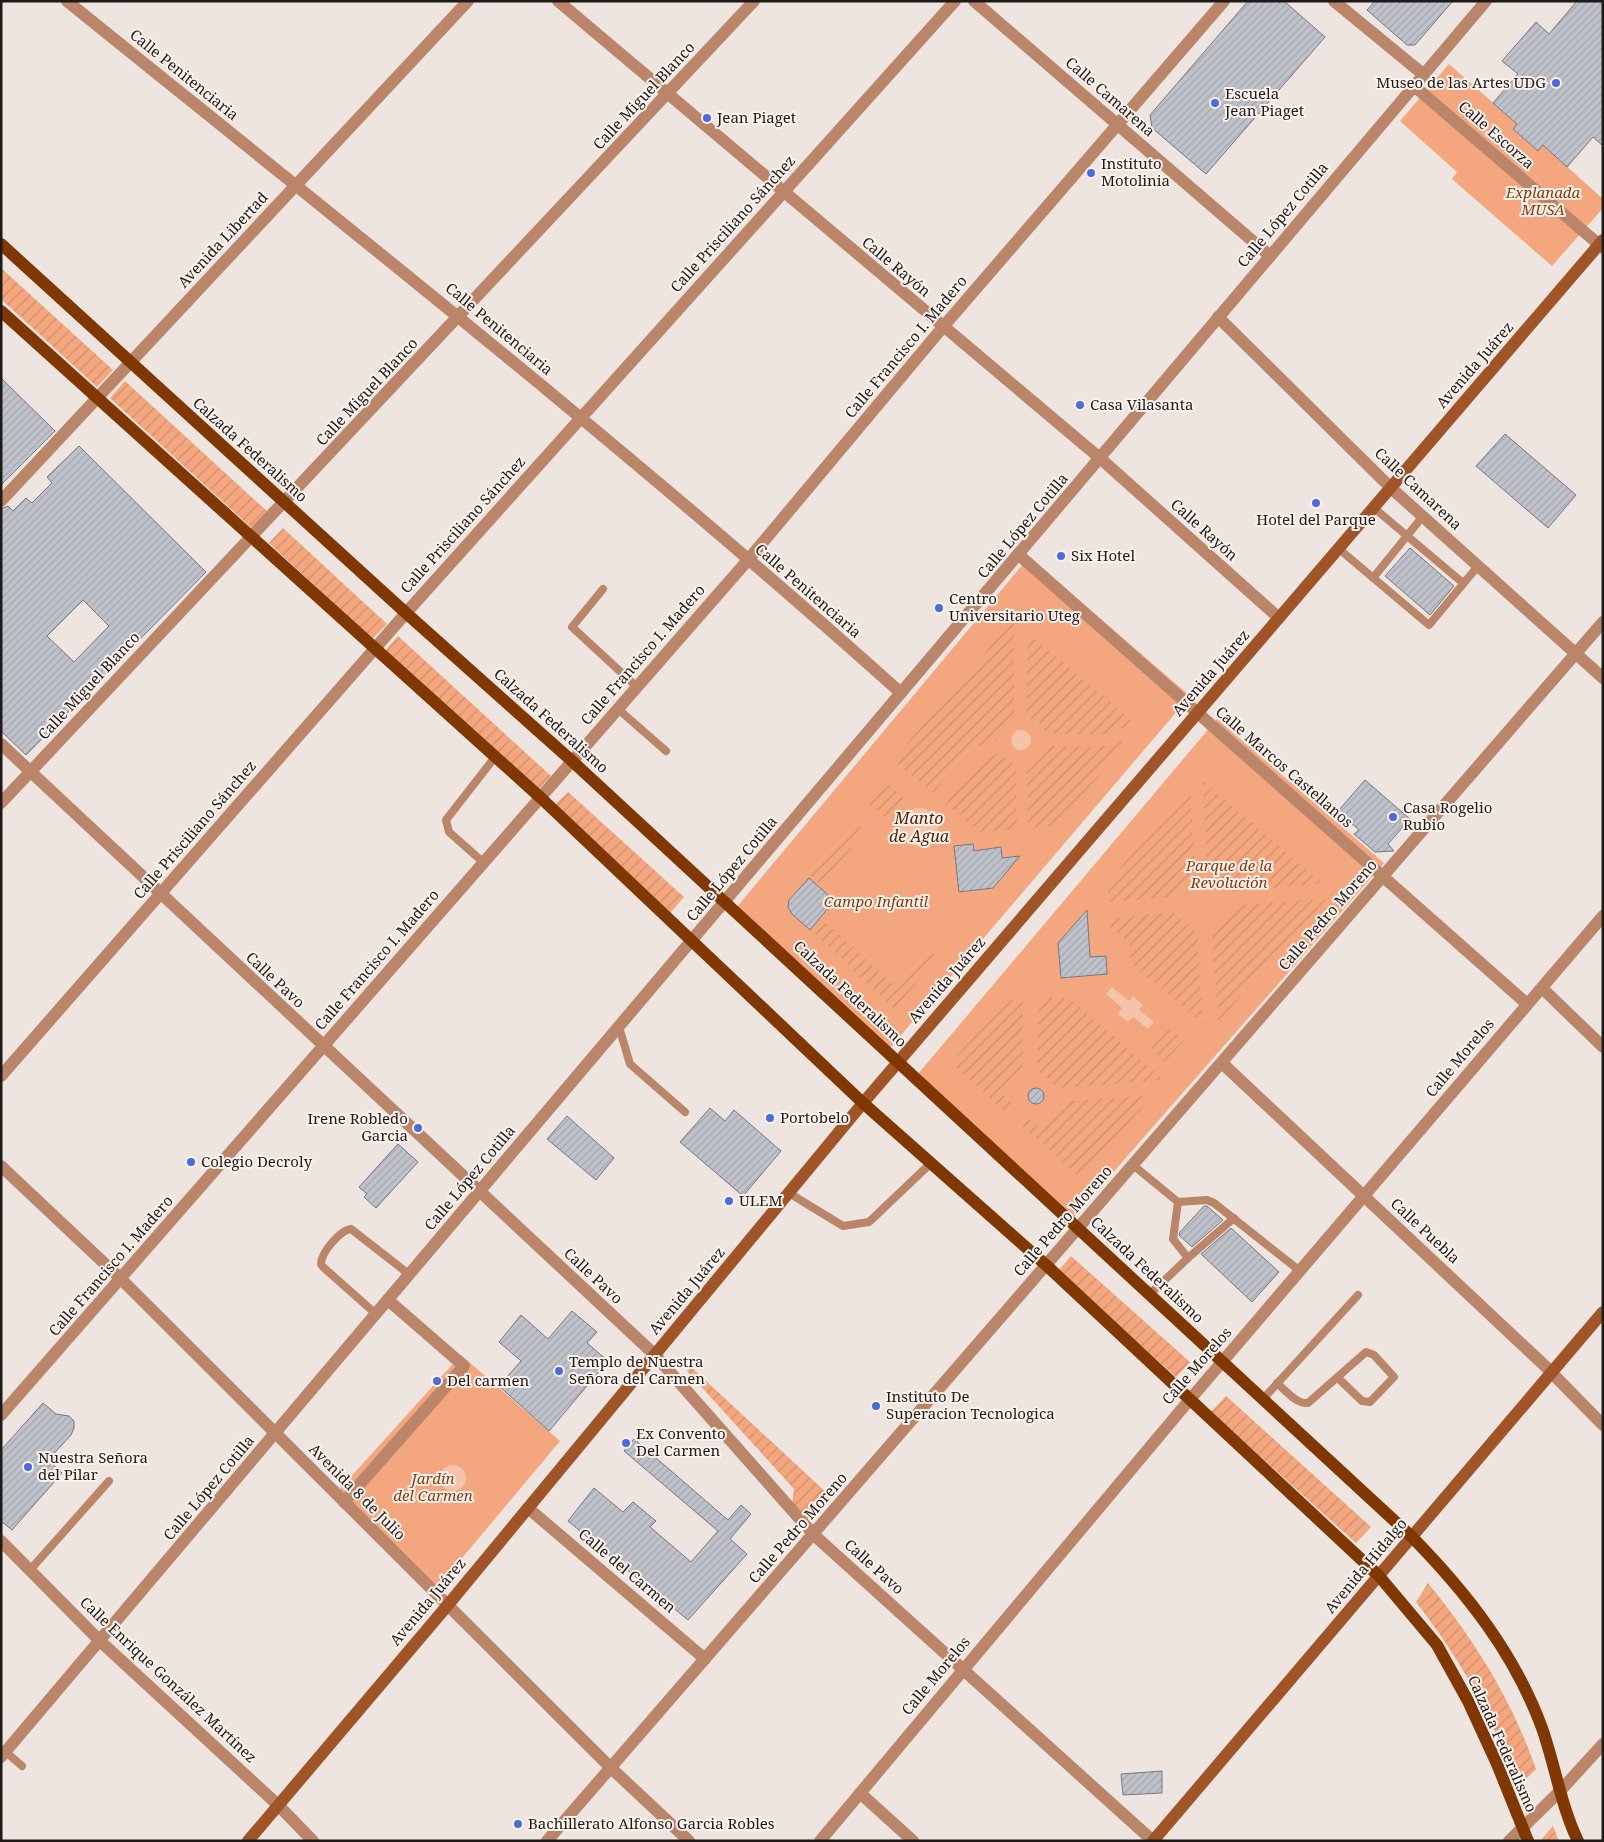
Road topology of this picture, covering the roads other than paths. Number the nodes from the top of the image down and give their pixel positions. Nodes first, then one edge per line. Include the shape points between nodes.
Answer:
1 (67, 1) edge
2 (468, 1) edge
3 (558, 1) edge
4 (754, 1) edge
5 (955, 1) edge
6 (974, 1) edge
7 (1224, 1) edge
8 (1334, 1) edge
9 (1486, 1) edge
10 (1424, 75) junction
11 (1414, 86) junction
12 (668, 95) junction
13 (1117, 124) junction
14 (296, 186) junction
15 (783, 193) junction
16 (1, 244) edge
17 (1601, 245) edge
18 (1270, 256) junction
19 (1, 311) edge
20 (459, 317) junction
21 (1218, 317) junction
22 (943, 327) junction
23 (131, 363) junction
24 (98, 398) junction
25 (580, 419) junction
26 (1100, 459) junction
27 (1391, 488) junction
28 (1, 502) edge
29 (285, 503) junction
30 (1374, 508) junction
31 (1423, 516) junction
32 (253, 536) junction
33 (1407, 536) junction
34 (1339, 549) junction
35 (1019, 555) junction
36 (748, 560) junction
37 (1478, 566) junction
38 (1373, 578) junction
39 (1463, 583) junction
40 (603, 589) dead end
41 (406, 613) junction
42 (1280, 618) junction
43 (1603, 622) edge
44 (375, 649) junction
45 (1576, 654) junction
46 (1603, 678) edge
47 (637, 687) junction
48 (901, 694) junction
49 (618, 709) junction
50 (1198, 713) junction
51 (1, 744) edge
52 (666, 751) dead end
53 (495, 757) junction
54 (572, 761) junction
55 (30, 772) junction
56 (541, 798) junction
57 (1, 802) edge
58 (484, 863) junction
59 (1383, 876) junction
60 (160, 895) junction
61 (725, 902) junction
62 (1603, 916) edge
63 (692, 940) junction
64 (1542, 988) junction
65 (1527, 1004) junction
66 (619, 1027) junction
67 (323, 1046) junction
68 (1603, 1047) edge
69 (899, 1062) junction
70 (1222, 1063) junction
71 (1, 1076) edge
72 (863, 1103) junction
73 (685, 1112) dead end
74 (931, 1163) junction
75 (1133, 1165) junction
76 (1, 1166) edge
77 (479, 1192) junction
78 (789, 1193) junction
79 (1364, 1196) junction
80 (1178, 1202) junction
81 (1234, 1218) junction
82 (1078, 1228) junction
83 (1188, 1258) junction
84 (1046, 1265) junction
85 (1300, 1271) junction
86 (410, 1275) junction
87 (121, 1279) junction
88 (1150, 1294) junction
89 (1358, 1295) dead end
90 (388, 1300) junction
91 (1603, 1312) edge
92 (376, 1314) junction
93 (655, 1355) junction
94 (1223, 1362) junction
95 (1552, 1372) junction
96 (1338, 1378) junction
97 (1277, 1383) junction
98 (1263, 1399) junction
99 (1190, 1401) junction
100 (1, 1415) edge
101 (1603, 1425) edge
102 (276, 1434) junction
103 (109, 1481) dead end
104 (344, 1502) junction
105 (528, 1508) junction
106 (814, 1535) junction
107 (1412, 1537) junction
108 (1, 1541) edge
109 (30, 1570) junction
110 (1379, 1576) junction
111 (447, 1606) junction
112 (100, 1641) junction
113 (705, 1659) junction
114 (963, 1670) junction
115 (1603, 1744) edge
116 (3, 1754) edge
117 (22, 1766) dead end
118 (610, 1768) junction
119 (1561, 1790) junction
120 (860, 1794) junction
121 (278, 1805) junction
122 (1521, 1828) junction
123 (248, 1841) edge
124 (313, 1841) edge
125 (547, 1841) edge
126 (689, 1841) edge
127 (820, 1841) edge
128 (913, 1841) edge
129 (1153, 1841) edge
130 (1509, 1841) edge
131 (1528, 1841) edge
132 (1578, 1841) edge

1 - 14 street, Calle Penitenciaria
2 - 14 street, Avenida Libertad
3 - 12 street, Calle Rayón
4 - 12 street, Calle Miguel Blanco
5 - 15 street, Calle Prisciliano Sánchez
6 - 13 street, Calle Camarena
7 - 13 street, Calle Francisco I. Madero
8 - 10 street
9 - 10 street, Calle López Cotilla
10 - 11 street, Calle López Cotilla
11 - 17 street, Calle Escorza
11 - 18 street, Calle López Cotilla
12 - 15 street, Calle Rayón
12 - 20 street, Calle Miguel Blanco
13 - 18 street, Calle Camarena
13 - 22 street, Calle Francisco I. Madero
14 - 20 street, Calle Penitenciaria
14 - 23 street, Avenida Libertad
15 - 22 street, Calle Rayón
15 - 25 street, Calle Prisciliano Sánchez
16 - 23 main road, Calzada Federalismo
17 - 27 main road, Avenida Juárez
18 - 21 street, Calle López Cotilla
19 - 24 main road, Calzada Federalismo
20 - 25 street, Calle Penitenciaria
20 - 29 street, Calle Miguel Blanco
21 - 26 street, Calle López Cotilla
21 - 27 street, Calle Camarena
22 - 26 street, Calle Rayón
22 - 36 street, Calle Francisco I. Madero
23 - 24 street, Avenida Libertad
23 - 29 main road, Calzada Federalismo
24 - 28 street, Avenida Libertad
24 - 32 main road, Calzada Federalismo
25 - 36 street, Calle Penitenciaria
25 - 41 street, Calle Prisciliano Sánchez
26 - 35 street, Calle López Cotilla
26 - 42 street, Calle Rayón
27 - 30 main road, Avenida Juárez
27 - 31 street, Calle Camarena
29 - 32 street, Calle Miguel Blanco
29 - 41 main road, Calzada Federalismo
30 - 33 lane
30 - 34 main road, Avenida Juárez
31 - 33 lane
31 - 37 street, Calle Camarena
32 - 44 main road, Calzada Federalismo
32 - 55 street, Calle Miguel Blanco
33 - 38 lane
33 - 39 lane
34 - 38 lane
34 - 42 main road, Avenida Juárez
35 - 48 street, Calle López Cotilla
35 - 50 street, Calle Marcos Castellanos
36 - 47 street, Calle Francisco I. Madero
36 - 48 street, Calle Penitenciaria
37 - 39 lane
37 - 45 street, Calle Camarena
38 - 39 lane via 1429,625
40 - 47 lane via 572,627
41 - 44 street, Calle Prisciliano Sánchez
41 - 54 main road, Calzada Federalismo
42 - 50 main road, Avenida Juárez
43 - 45 street, Calle Pedro Moreno
44 - 53 main road, Calzada Federalismo
44 - 60 street, Calle Prisciliano Sánchez
45 - 46 street, Calle Camarena
45 - 59 street, Calle Pedro Moreno
47 - 49 street, Calle Francisco I. Madero
48 - 61 street, Calle López Cotilla
49 - 52 lane
49 - 54 street, Calle Francisco I. Madero
50 - 59 street, Calle Marcos Castellanos
50 - 69 main road, Avenida Juárez
51 - 55 street, Calle Pavo
53 - 56 main road, Calzada Federalismo
53 - 58 lane via 446,820 449,832
54 - 56 street, Calle Francisco I. Madero
54 - 61 main road, Calzada Federalismo
55 - 57 street, Calle Miguel Blanco
55 - 60 street, Calle Pavo
56 - 58 street, Calle Francisco I. Madero
56 - 63 main road, Calzada Federalismo
58 - 67 street, Calle Francisco I. Madero
59 - 65 street, Calle Marcos Castellanos
59 - 70 street, Calle Pedro Moreno
60 - 67 street, Calle Pavo
60 - 71 street, Calle Prisciliano Sánchez
61 - 63 street, Calle López Cotilla
61 - 69 main road, Calzada Federalismo
62 - 64 street, Calle Morelos
63 - 66 street, Calle López Cotilla
63 - 72 main road, Calzada Federalismo
64 - 65 street, Calle Morelos
64 - 68 street
65 - 79 street, Calle Morelos
66 - 73 lane via 630,1064
66 - 77 street, Calle López Cotilla
67 - 77 street, Calle Pavo
67 - 87 street, Calle Francisco I. Madero
69 - 72 main road, Avenida Juárez
69 - 82 main road, Calzada Federalismo
70 - 75 street, Calle Pedro Moreno
70 - 79 street, Calle Puebla
72 - 74 main road, Calzada Federalismo
72 - 78 main road, Avenida Juárez
74 - 78 lane via 869,1222 843,1226
74 - 84 main road, Calzada Federalismo
75 - 80 lane
75 - 82 street, Calle Pedro Moreno
76 - 87 street, Avenida 8 de Julio
77 - 86 street, Calle López Cotilla
77 - 93 street, Calle Pavo
78 - 93 main road, Avenida Juárez
79 - 85 street, Calle Morelos
79 - 95 street, Calle Puebla
80 - 81 lane via 1207,1200
80 - 83 lane via 1173,1239
81 - 83 lane
81 - 85 lane
82 - 84 street, Calle Pedro Moreno
82 - 88 main road, Calzada Federalismo
83 - 88 lane
84 - 99 main road, Calzada Federalismo
84 - 106 street, Calle Pedro Moreno
85 - 94 street, Calle Morelos
86 - 90 street, Calle López Cotilla
86 - 92 lane via 351,1229 346,1229 322,1256 321,1264
87 - 100 street, Calle Francisco I. Madero
87 - 102 street, Avenida 8 de Julio
88 - 94 main road, Calzada Federalismo
89 - 97 lane
90 - 92 street, Calle López Cotilla
90 - 104 street via 464,1366
91 - 95 main road, Avenida Hidalgo
92 - 102 street, Calle López Cotilla
93 - 105 main road, Avenida Juárez
93 - 106 street, Calle Pavo
94 - 98 main road, Calzada Federalismo
94 - 99 street, Calle Morelos
95 - 101 street, Calle Puebla
95 - 107 main road, Avenida Hidalgo
96 - 96 lane via 1366,1352 1374,1355 1394,1377 1370,1402 1362,1401
96 - 97 lane via 1308,1403 1302,1403
97 - 98 lane
98 - 107 main road, Calzada Federalismo
99 - 110 main road, Calzada Federalismo
99 - 114 street, Calle Morelos
102 - 104 street, Avenida 8 de Julio
102 - 112 street, Calle López Cotilla
103 - 109 lane
104 - 111 street, Avenida 8 de Julio
105 - 111 main road, Avenida Juárez
105 - 113 street, Calle del Carmen
106 - 113 street, Calle Pedro Moreno
106 - 114 street, Calle Pavo
107 - 110 main road, Avenida Hidalgo
107 - 119 main road, Calzada Federalismo via 1478,1611 1514,1667 1542,1727
108 - 109 street, Calle Enrique González Martínez
109 - 112 street, Calle Enrique González Martínez
110 - 122 main road, Calzada Federalismo via 1437,1644 1468,1700
110 - 129 main road, Avenida Hidalgo
111 - 118 street, Avenida 8 de Julio
111 - 121 main road, Avenida Juárez
112 - 116 street, Calle López Cotilla
112 - 121 street, Calle Enrique González Martínez
113 - 118 street, Calle Pedro Moreno
114 - 120 street, Calle Morelos
114 - 129 street, Calle Pavo
115 - 119 street
116 - 117 lane
118 - 125 street, Calle Pedro Moreno
118 - 126 street, Avenida 8 de Julio
119 - 122 street
119 - 132 main road, Calzada Federalismo
120 - 127 street, Calle Morelos
120 - 128 street
121 - 123 main road, Avenida Juárez
121 - 124 street, Calle Enrique González Martínez
122 - 130 street
122 - 131 main road, Calzada Federalismo

